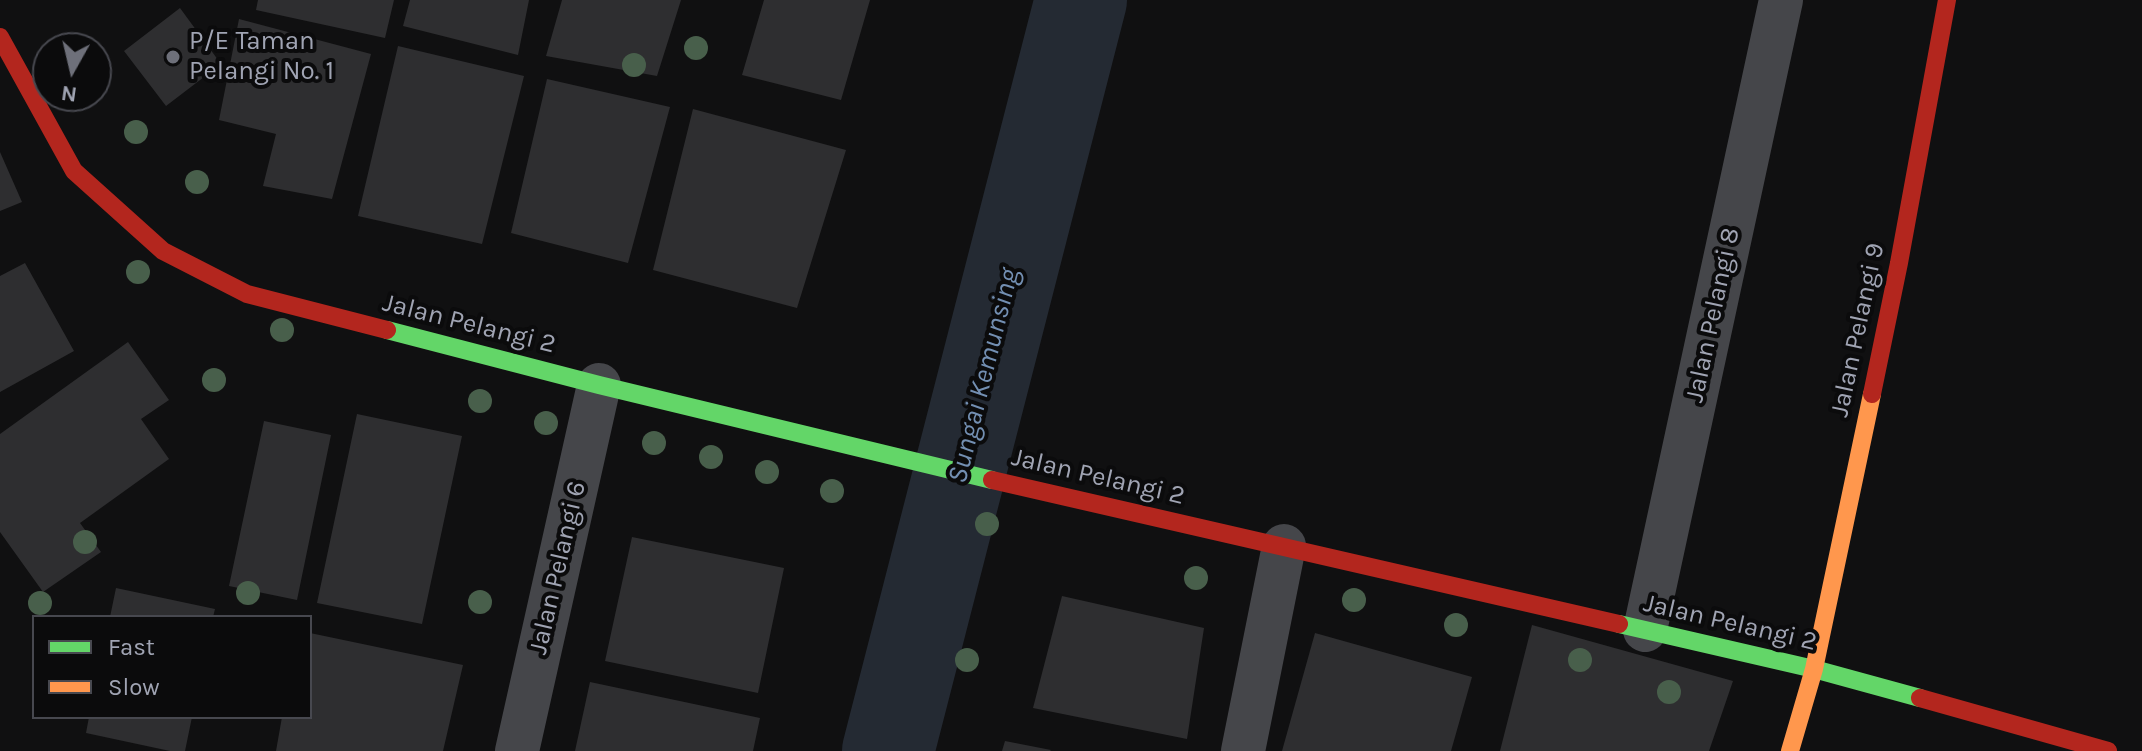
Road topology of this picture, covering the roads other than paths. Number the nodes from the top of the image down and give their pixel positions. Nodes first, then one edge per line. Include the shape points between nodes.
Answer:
1 (1781, 0) edge
2 (1947, 0) edge
3 (0, 37) edge
4 (599, 385) junction
5 (1284, 546) junction
6 (1645, 630) junction
7 (1814, 669) junction
8 (517, 751) edge
9 (1243, 751) edge
10 (1790, 751) edge
11 (2108, 751) edge

1 - 6 street, Jalan Pelangi 8
2 - 7 street, Jalan Pelangi 9 via 1899,263
3 - 4 street, Jalan Pelangi 2 via 74,171 163,251 247,294
4 - 5 street, Jalan Pelangi 2
4 - 8 street, Jalan Pelangi 6
5 - 6 street, Jalan Pelangi 2
5 - 9 street
6 - 7 street, Jalan Pelangi 2
7 - 10 street, Jalan Pelangi 9
7 - 11 street, Jalan Pelangi 2

